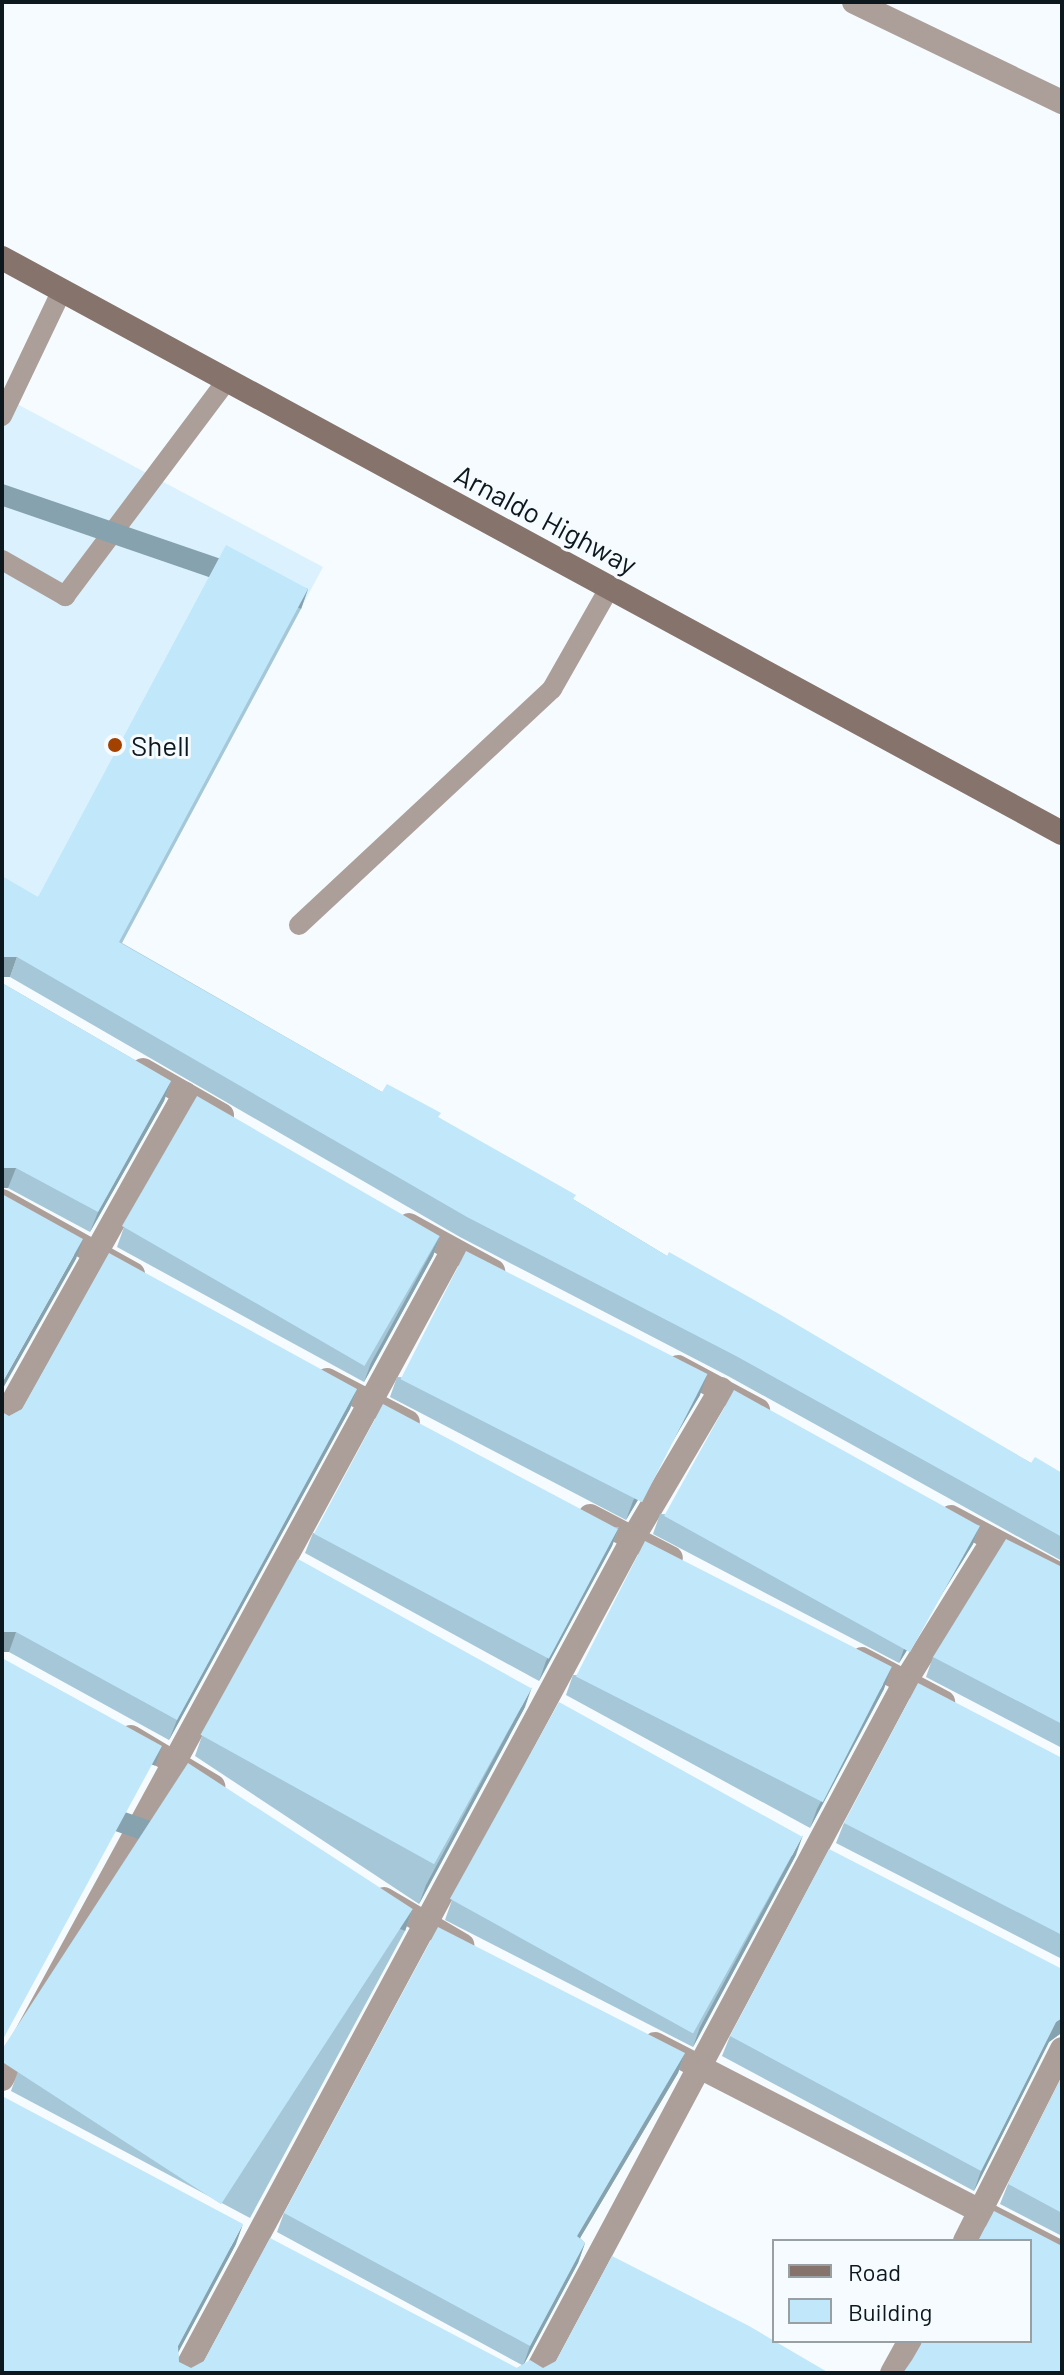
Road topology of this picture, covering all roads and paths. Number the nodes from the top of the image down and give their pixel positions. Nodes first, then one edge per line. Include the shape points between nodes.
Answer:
1 (854, 2) edge
2 (1062, 102) edge
3 (2, 258) edge
4 (62, 290) junction
5 (227, 380) junction
6 (2, 416) edge
7 (2, 560) edge
8 (610, 587) junction
9 (1062, 833) edge
10 (299, 925) dead end
11 (120, 1056) edge
12 (185, 1094) junction
13 (239, 1125) edge
14 (2, 1201) edge
15 (386, 1211) edge
16 (453, 1250) junction
17 (96, 1253) junction
18 (509, 1280) edge
19 (150, 1283) edge
20 (651, 1353) edge
21 (301, 1366) edge
22 (721, 1389) junction
23 (370, 1403) junction
24 (776, 1419) edge
25 (2, 1421) edge
26 (425, 1432) edge
27 (564, 1502) edge
28 (925, 1502) edge
29 (633, 1538) junction
30 (993, 1540) junction
31 (286, 1559) junction
32 (687, 1567) edge
33 (313, 1574) edge
34 (1062, 1576) edge
35 (837, 1646) edge
36 (905, 1682) junction
37 (516, 1688) edge
38 (544, 1703) junction
39 (971, 1716) edge
40 (571, 1717) edge
41 (107, 1723) edge
42 (173, 1759) junction
43 (236, 1801) edge
44 (789, 1835) edge
45 (816, 1849) junction
46 (843, 1863) edge
47 (363, 1885) edge
48 (426, 1927) junction
49 (481, 1955) edge
50 (630, 2032) edge
51 (1062, 2049) edge
52 (698, 2067) junction
53 (2, 2079) edge
54 (981, 2211) junction
55 (231, 2223) edge
56 (257, 2237) junction
57 (966, 2239) edge
58 (286, 2252) edge
59 (1062, 2253) edge
60 (909, 2343) edge
61 (184, 2373) edge
62 (536, 2373) edge
63 (892, 2373) edge

1 - 2 street
3 - 4 main road, Arnaldo Highway
4 - 5 main road, Arnaldo Highway
4 - 6 lane
5 - 7 lane via 65,596
5 - 8 main road, Arnaldo Highway
8 - 9 main road, Arnaldo Highway
8 - 10 lane via 552,689
11 - 12 street
12 - 13 street
12 - 17 street
14 - 17 street
15 - 16 street
16 - 18 street
16 - 23 street
17 - 19 street
17 - 25 street
20 - 22 street
21 - 23 street
22 - 24 street
22 - 29 street
23 - 26 street
23 - 31 street
27 - 29 street
28 - 30 street
29 - 32 street
29 - 38 street
30 - 34 street
30 - 36 street
31 - 33 street
31 - 42 street
35 - 36 street
36 - 39 street
36 - 45 street
37 - 38 street
38 - 40 street
38 - 48 street
41 - 42 street
42 - 43 street
42 - 53 street
44 - 45 street
45 - 46 street
45 - 52 street
47 - 48 street
48 - 49 street
48 - 56 street
50 - 52 street
51 - 54 street
52 - 54 street
52 - 62 street
54 - 57 street
54 - 59 street
55 - 56 street
56 - 58 street
56 - 61 street
60 - 63 street

